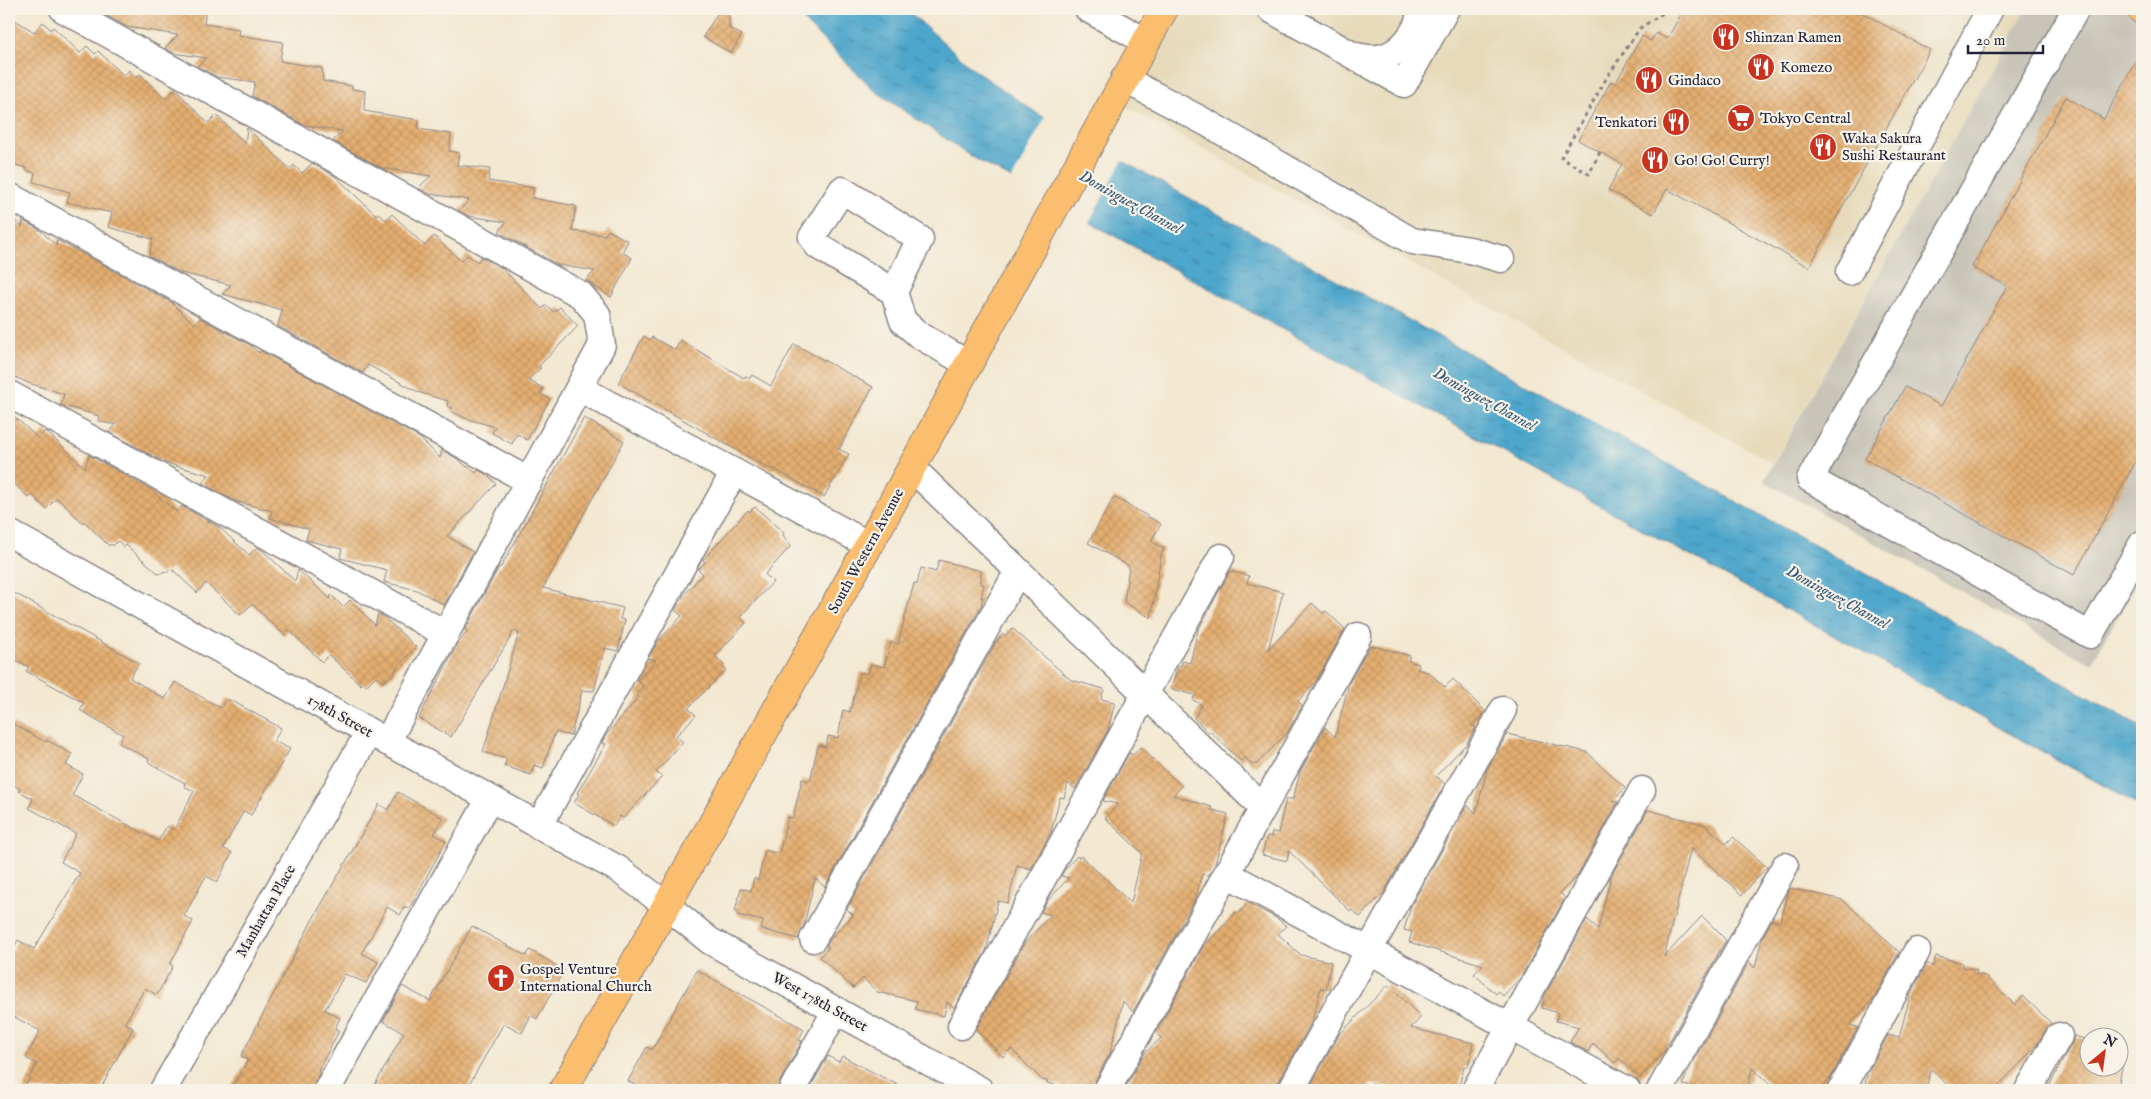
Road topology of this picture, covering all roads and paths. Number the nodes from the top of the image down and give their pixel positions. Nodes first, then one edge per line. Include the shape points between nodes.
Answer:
1 (63, 9) edge
2 (1088, 9) edge
3 (1164, 9) edge
4 (1270, 9) edge
5 (1420, 9) edge
6 (1446, 9) edge
7 (1669, 9) edge
8 (1990, 9) edge
9 (2076, 9) edge
10 (1145, 41) junction
11 (1354, 56) junction
12 (1124, 79) junction
13 (1600, 152) dead end
14 (9, 196) edge
15 (1501, 259) dead end
16 (1849, 272) dead end
17 (894, 292) dead end
18 (968, 364) junction
19 (579, 388) junction
20 (9, 394) edge
21 (912, 468) junction
22 (734, 472) junction
23 (529, 480) junction
24 (9, 533) edge
25 (2142, 544) edge
26 (869, 546) junction
27 (1221, 557) dead end
28 (1018, 571) junction
29 (446, 634) junction
30 (1358, 636) dead end
31 (1145, 694) junction
32 (1503, 710) dead end
33 (378, 737) junction
34 (1642, 790) dead end
35 (489, 800) junction
36 (1263, 808) junction
37 (539, 826) junction
38 (1785, 866) dead end
39 (1227, 874) junction
40 (666, 905) junction
41 (813, 939) dead end
42 (1369, 950) junction
43 (1917, 951) dead end
44 (836, 1010) junction
45 (961, 1026) dead end
46 (1510, 1026) junction
47 (2059, 1036) dead end
48 (163, 1090) edge
49 (326, 1090) edge
50 (564, 1090) edge
51 (792, 1090) edge
52 (980, 1090) edge
53 (1106, 1090) edge
54 (1291, 1090) edge
55 (1475, 1090) edge
56 (1627, 1090) edge
57 (1660, 1090) edge
58 (1841, 1090) edge
59 (2028, 1090) edge

1 - 19 street, Manhattan Place via 581,295 597,314 602,345
2 - 10 street
3 - 10 main road, South Western Avenue
4 - 11 street
5 - 11 street via 1412,32 1399,51 1378,58
6 - 11 street via 1404,84
7 - 13 path via 1640,28 1606,79 1561,158 1589,174
8 - 16 street
9 - 25 street via 1810,479 2090,635
10 - 12 main road, South Western Avenue
12 - 15 street via 1208,123 1412,241 1470,250
12 - 18 main road, South Western Avenue
14 - 23 street
17 - 18 street via 903,321 919,335
18 - 21 main road, South Western Avenue
19 - 22 street
19 - 23 street, Manhattan Place
20 - 29 street
21 - 26 main road, South Western Avenue
21 - 28 street
22 - 26 street
22 - 37 street
23 - 29 street, Manhattan Place
24 - 33 street, 178th Street
26 - 40 main road, South Western Avenue
27 - 31 street
28 - 31 street
28 - 41 street
29 - 33 street, Manhattan Place
30 - 36 street
31 - 36 street
31 - 45 street
32 - 42 street
33 - 35 street, 178th Street
33 - 48 street, Manhattan Place
34 - 46 street
35 - 37 street, 178th Street
35 - 49 street
36 - 39 street
37 - 40 street, 178th Street via 618,869
38 - 57 street
39 - 42 street
39 - 53 street
40 - 44 street, West 178th Street via 710,941
40 - 50 main road, South Western Avenue
42 - 46 street
42 - 54 street
43 - 58 street
44 - 51 street
44 - 52 street, West 178th Street
46 - 55 street
46 - 56 street
47 - 59 street

